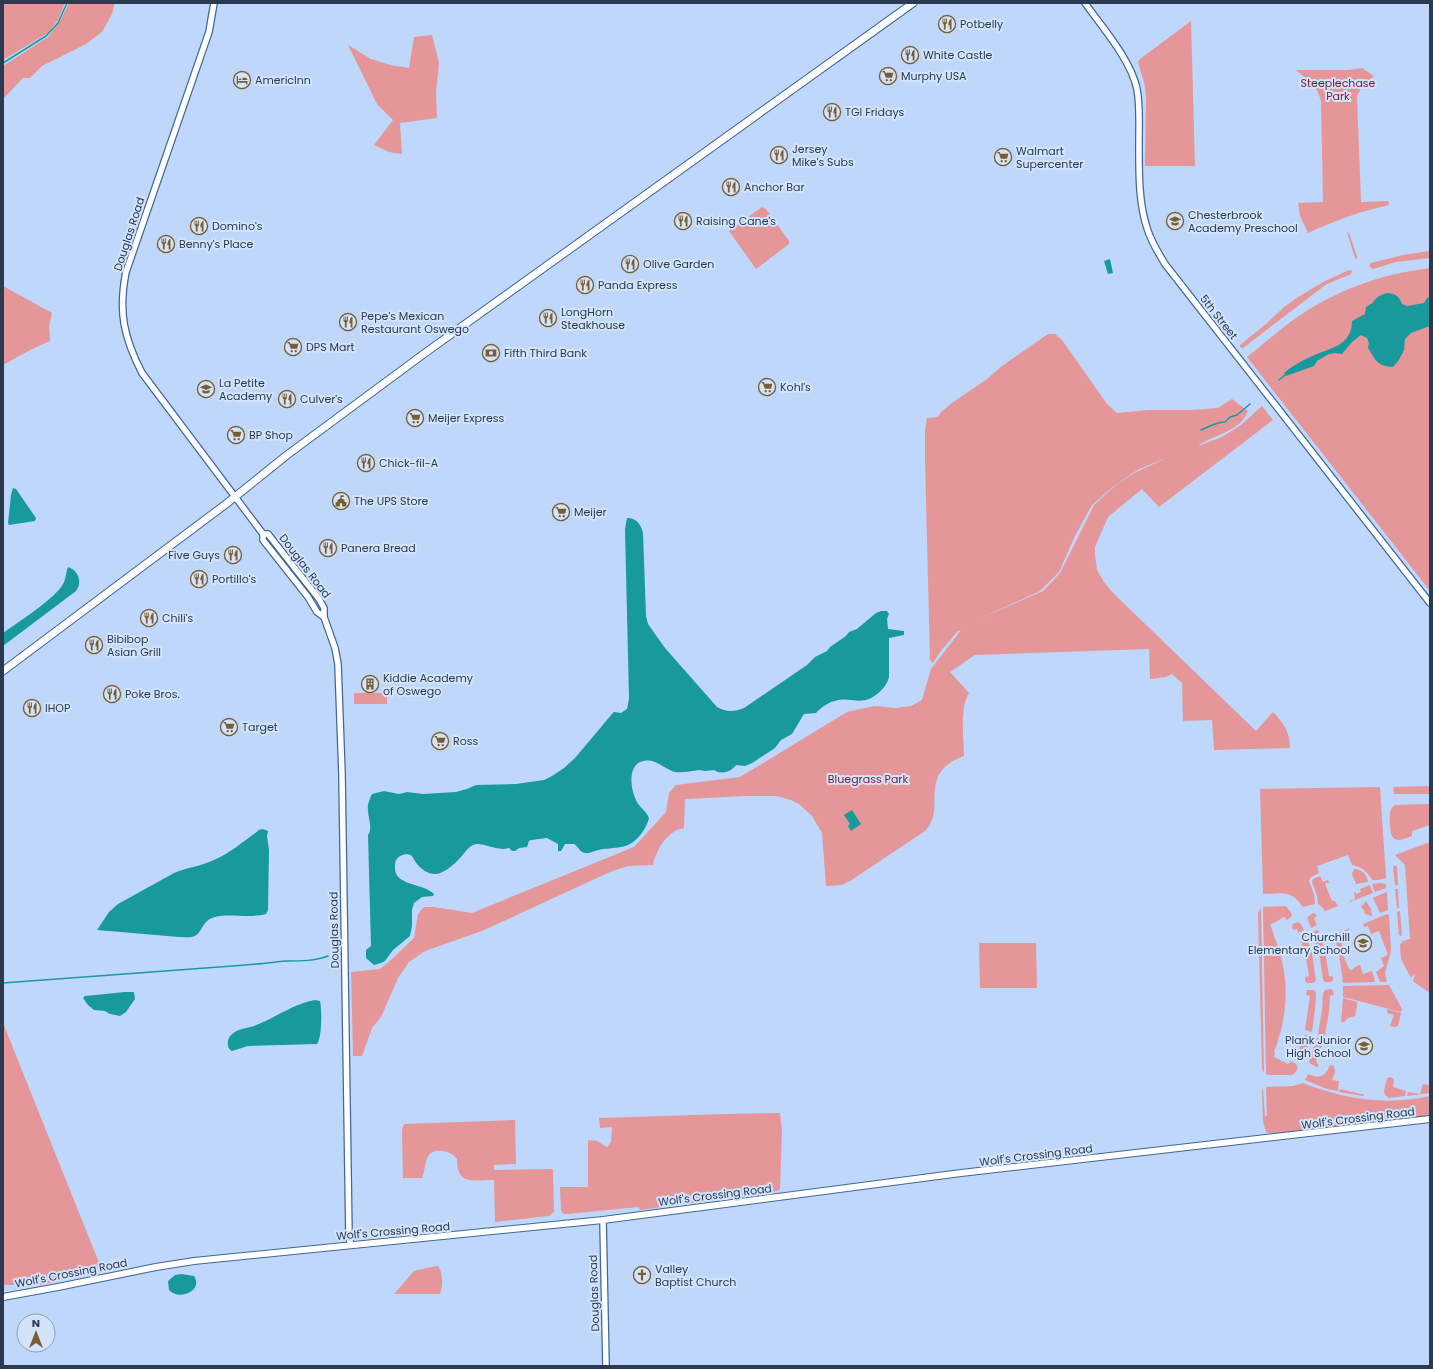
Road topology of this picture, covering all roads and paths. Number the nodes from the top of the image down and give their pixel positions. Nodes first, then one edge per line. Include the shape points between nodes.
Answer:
1 (214, 3) edge
2 (913, 3) edge
3 (1084, 3) edge
4 (235, 496) junction
5 (1430, 603) edge
6 (3, 671) edge
7 (1430, 1119) edge
8 (602, 1220) junction
9 (351, 1245) junction
10 (3, 1297) edge
11 (606, 1366) edge

1 - 4 street, Douglas Road via 209,32 129,264 124,283 122,310 127,338 142,373
2 - 4 main road via 436,346
3 - 5 street, 5th Street via 1121,53 1132,73 1138,107 1139,176 1143,209 1148,232 1165,264
4 - 6 main road
4 - 9 street, Douglas Road via 263,534 263,540 317,612 324,617 335,648 339,673
7 - 8 main road, Wolf's Crossing Road via 969,1172
8 - 9 main road, Wolf's Crossing Road
8 - 11 street, Douglas Road
9 - 10 main road, Wolf's Crossing Road via 180,1263

